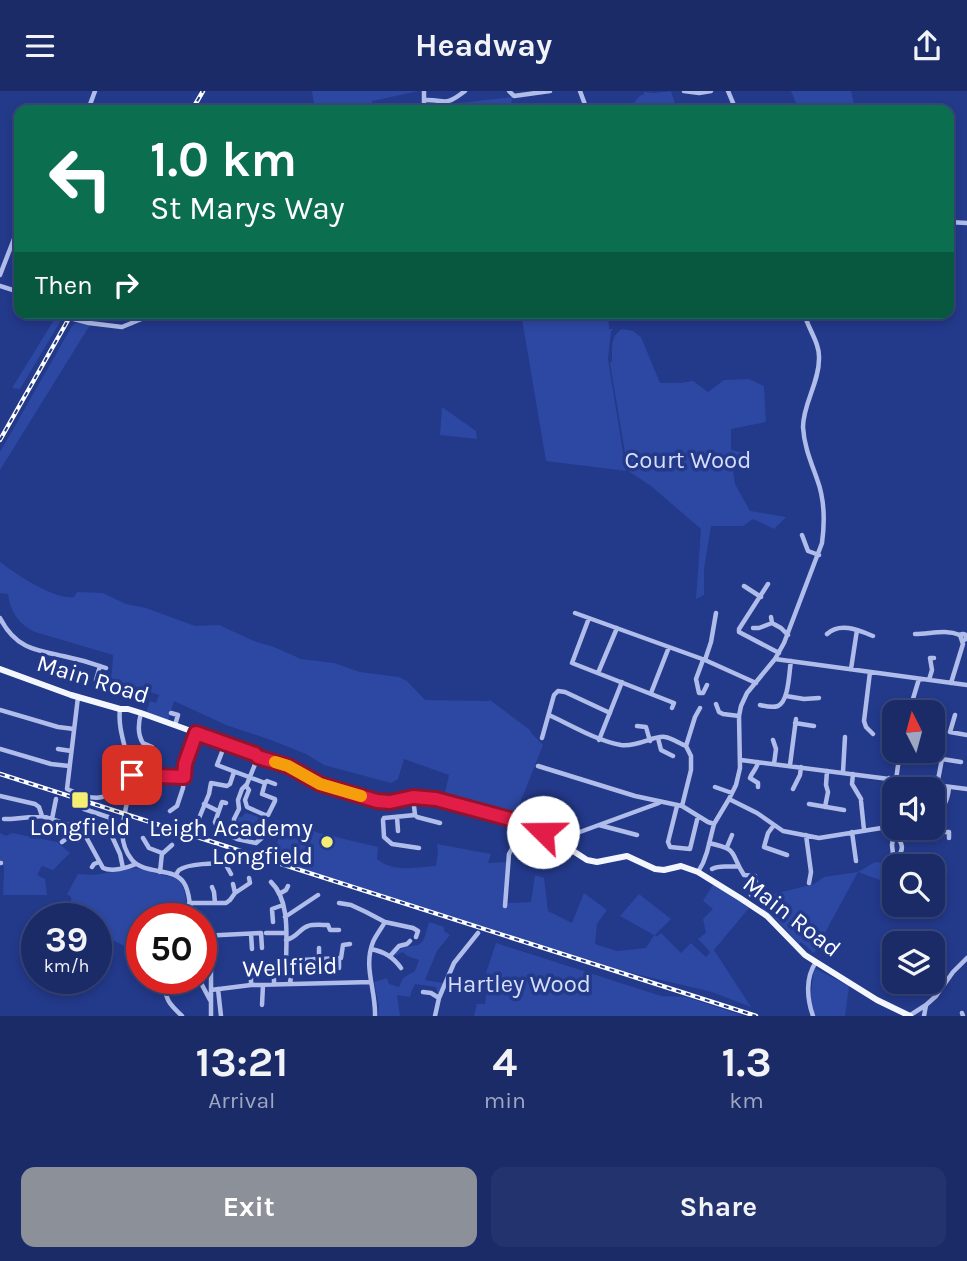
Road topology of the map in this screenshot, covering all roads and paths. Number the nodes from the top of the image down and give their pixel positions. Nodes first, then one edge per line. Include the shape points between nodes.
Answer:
1 (424, 91) edge
2 (464, 91) edge
3 (509, 91) edge
4 (550, 91) edge
5 (684, 91) edge
6 (711, 91) edge
7 (424, 100) junction
8 (424, 105) edge
9 (14, 239) edge
10 (0, 275) edge
11 (74, 319) edge
12 (141, 319) edge
13 (806, 319) edge
14 (802, 535) dead end
15 (819, 555) junction
16 (768, 584) dead end
17 (744, 586) dead end
18 (761, 597) junction
19 (575, 613) dead end
20 (716, 613) dead end
21 (0, 618) edge
22 (589, 618) junction
23 (617, 628) junction
24 (753, 628) dead end
25 (857, 630) junction
26 (827, 634) dead end
27 (915, 634) dead end
28 (788, 635) junction
29 (873, 636) dead end
30 (669, 647) junction
31 (777, 656) junction
32 (934, 658) dead end
33 (704, 660) junction
34 (791, 661) junction
35 (100, 666) junction
36 (106, 668) dead end
37 (0, 669) edge
38 (851, 669) junction
39 (870, 672) junction
40 (598, 673) junction
41 (919, 679) junction
42 (96, 680) dead end
43 (929, 680) junction
44 (622, 682) junction
45 (756, 683) junction
46 (951, 683) junction
47 (707, 685) dead end
48 (967, 685) edge
49 (651, 693) junction
50 (786, 696) junction
51 (78, 697) junction
52 (819, 698) dead end
53 (913, 700) edge
54 (760, 704) dead end
55 (718, 705) dead end
56 (672, 708) dead end
57 (700, 708) dead end
58 (120, 709) junction
59 (0, 710) edge
60 (141, 713) junction
61 (171, 713) dead end
62 (610, 713) junction
63 (549, 715) junction
64 (955, 715) dead end
65 (739, 716) junction
66 (175, 725) junction
67 (637, 726) dead end
68 (814, 726) dead end
69 (74, 729) junction
70 (196, 733) junction
71 (873, 734) dead end
72 (967, 735) edge
73 (845, 737) dead end
74 (542, 738) dead end
75 (658, 738) junction
76 (599, 740) junction
77 (773, 740) dead end
78 (650, 741) junction
79 (60, 743) dead end
80 (686, 746) junction
81 (152, 747) dead end
82 (0, 749) edge
83 (71, 751) junction
84 (222, 752) dead end
85 (673, 756) dead end
86 (258, 757) junction
87 (741, 760) junction
88 (758, 762) junction
89 (961, 762) dead end
90 (774, 764) junction
91 (790, 765) junction
92 (69, 766) junction
93 (538, 766) dead end
94 (801, 767) junction
95 (827, 771) junction
96 (234, 772) junction
97 (843, 772) junction
98 (853, 774) junction
99 (130, 775) junction
100 (146, 776) junction
101 (184, 777) junction
102 (882, 777) edge
103 (939, 777) edge
104 (250, 778) junction
105 (265, 783) junction
106 (275, 784) dead end
107 (130, 786) junction
108 (246, 786) junction
109 (945, 786) edge
110 (715, 787) dead end
111 (758, 787) dead end
112 (949, 787) junction
113 (793, 789) dead end
114 (967, 789) edge
115 (732, 793) junction
116 (0, 796) edge
117 (413, 797) junction
118 (56, 799) dead end
119 (729, 799) junction
120 (146, 802) dead end
121 (660, 802) junction
122 (226, 803) dead end
123 (945, 803) edge
124 (204, 804) junction
125 (809, 804) dead end
126 (680, 806) junction
127 (825, 807) junction
128 (85, 809) dead end
129 (844, 810) dead end
130 (173, 811) dead end
131 (218, 811) junction
132 (415, 815) junction
133 (41, 816) junction
134 (698, 816) junction
135 (397, 817) junction
136 (4, 818) dead end
137 (52, 819) junction
138 (440, 823) dead end
139 (197, 824) dead end
140 (714, 824) junction
141 (599, 825) junction
142 (774, 825) junction
143 (530, 826) junction
144 (74, 827) junction
145 (882, 829) edge
146 (895, 829) edge
147 (864, 830) junction
148 (398, 831) dead end
149 (852, 832) junction
150 (945, 832) edge
151 (949, 833) dead end
152 (230, 835) junction
153 (637, 835) dead end
154 (732, 835) dead end
155 (806, 835) junction
156 (263, 837) dead end
157 (145, 839) dead end
158 (558, 840) junction
159 (62, 842) dead end
160 (709, 843) junction
161 (172, 845) dead end
162 (727, 847) junction
163 (419, 848) dead end
164 (162, 853) junction
165 (787, 855) dead end
166 (856, 861) dead end
167 (99, 862) junction
168 (136, 863) junction
169 (739, 866) junction
170 (92, 867) dead end
171 (123, 868) junction
172 (712, 869) dead end
173 (698, 871) junction
174 (160, 872) junction
175 (231, 874) dead end
176 (176, 875) junction
177 (249, 879) dead end
178 (271, 883) dead end
179 (809, 883) dead end
180 (233, 884) dead end
181 (288, 886) dead end
182 (212, 887) dead end
183 (236, 893) junction
184 (279, 894) junction
185 (318, 895) dead end
186 (751, 895) dead end
187 (189, 903) edge
188 (215, 903) edge
189 (217, 903) edge
190 (339, 903) dead end
191 (283, 905) junction
192 (505, 906) dead end
193 (285, 917) junction
194 (273, 922) dead end
195 (385, 922) junction
196 (339, 930) dead end
197 (251, 933) junction
198 (264, 933) junction
199 (286, 933) junction
200 (478, 933) dead end
201 (217, 935) edge
202 (416, 937) dead end
203 (286, 940) junction
204 (410, 941) dead end
205 (351, 944) dead end
206 (262, 948) dead end
207 (318, 948) dead end
208 (252, 949) dead end
209 (371, 949) junction
210 (390, 955) junction
211 (339, 958) junction
212 (967, 958) edge
213 (316, 959) junction
214 (816, 962) junction
215 (339, 968) dead end
216 (401, 968) dead end
217 (274, 969) dead end
218 (314, 969) dead end
219 (251, 971) dead end
220 (294, 971) junction
221 (371, 982) junction
222 (251, 985) junction
223 (263, 985) junction
224 (274, 985) junction
225 (290, 985) junction
226 (218, 989) joint
227 (423, 992) dead end
228 (165, 994) edge
229 (207, 994) edge
230 (211, 994) edge
231 (439, 997) junction
232 (211, 1001) junction
233 (261, 1005) dead end
234 (926, 1006) junction
235 (182, 1016) edge
236 (211, 1016) edge
237 (220, 1016) edge
238 (375, 1016) edge
239 (435, 1016) edge
240 (813, 1016) edge
241 (909, 1016) edge
242 (924, 1016) edge

1 - 7 street
2 - 7 street via 444,103
3 - 4 street via 513,96
5 - 6 street
7 - 8 street
9 - 10 street
11 - 12 street, bridge via 122,327
13 - 15 street via 819,356 803,427 823,504
14 - 15 street via 808,551
15 - 28 street
16 - 18 street
17 - 18 street
18 - 31 street via 739,632
19 - 22 street
20 - 33 street
21 - 35 street via 17,641 31,648
22 - 23 street
22 - 40 street via 572,663
23 - 30 street
23 - 40 street
24 - 28 street via 771,620
25 - 26 street via 838,628
25 - 29 street
25 - 38 street
27 - 46 street via 939,631 960,635 962,648
28 - 31 street
30 - 33 street
30 - 49 street
31 - 34 street
31 - 45 street
32 - 43 street via 930,658
33 - 45 street
33 - 47 street via 696,679 699,693
34 - 38 street
34 - 50 street
35 - 36 street
35 - 42 street
37 - 51 main road, Main Road
38 - 39 street
39 - 41 street
39 - 71 street via 864,722
40 - 44 street
41 - 43 street
41 - 53 street
43 - 46 street
44 - 49 street
44 - 62 street
45 - 65 street
46 - 48 street
49 - 56 street via 674,703
50 - 52 street
50 - 54 street via 776,707
51 - 58 main road, Main Road
51 - 69 street
55 - 65 street via 723,715
57 - 80 street
58 - 60 main road, Main Road
58 - 99 street
59 - 69 street
60 - 66 main road, Main Road
60 - 81 street via 139,736
61 - 66 street, Main Road via 178,715
62 - 63 street via 558,691
62 - 76 street
63 - 74 street
63 - 76 street
64 - 72 street via 950,732
65 - 87 street
66 - 70 main road, Main Road
67 - 78 street via 646,727
68 - 91 street via 795,721
69 - 83 street
70 - 86 main road, Main Road
70 - 101 street
73 - 97 street
75 - 78 street
75 - 80 street
75 - 85 street via 661,750
76 - 78 street via 624,745
77 - 90 street
79 - 83 street via 57,750
80 - 126 street via 691,771
82 - 92 street
83 - 92 street
84 - 96 street via 217,765
86 - 104 street
86 - 117 main road, Main Road via 288,766 320,784 377,801
87 - 88 street
87 - 115 street
88 - 90 street
88 - 111 street via 750,778
89 - 103 street via 942,759
90 - 91 street
91 - 94 street
92 - 107 street via 66,788 82,794 100,797
93 - 121 street
94 - 95 street
94 - 113 street
95 - 97 street
95 - 127 street
96 - 104 street
96 - 124 street via 227,786 211,783
97 - 98 street
98 - 102 street
98 - 147 street
99 - 100 street
99 - 107 street
100 - 101 street
100 - 120 street
101 - 130 street
104 - 105 street
104 - 108 street
105 - 106 street
105 - 108 street via 262,794 275,801 265,815 246,806
107 - 168 street via 121,835
108 - 152 street
109 - 112 street
110 - 115 street
112 - 114 street
112 - 123 street
115 - 119 street
116 - 133 street via 39,807
117 - 132 street
117 - 143 main road, Main Road via 447,801
118 - 137 street
119 - 140 street
119 - 142 street
121 - 126 street
121 - 141 street
122 - 131 street via 222,802
124 - 131 street
124 - 139 street
125 - 127 street
126 - 134 street
126 - 134 street via 670,847 690,849
127 - 129 street
128 - 171 street via 111,818 110,833
131 - 152 street via 216,828
132 - 135 street
132 - 138 street
133 - 136 street
133 - 137 street
134 - 140 street
135 - 148 street
135 - 163 street via 383,820 383,837 392,844
137 - 144 street
140 - 160 street
141 - 153 street
141 - 158 street
142 - 155 street
142 - 165 street via 764,847
143 - 158 main road, Main Road
143 - 192 street via 509,854
144 - 159 street
144 - 167 street via 85,835
145 - 147 street
146 - 146 street via 903,848 898,856 892,849
147 - 149 street
149 - 155 street via 823,838
149 - 166 street
150 - 151 street
152 - 156 street via 256,843
154 - 162 street
155 - 179 street
157 - 164 street via 150,848
158 - 173 main road, Main Road via 593,862 627,856 655,869 681,866
160 - 162 street
160 - 173 street
161 - 164 street
162 - 169 street
164 - 174 street
167 - 170 street
167 - 171 street via 107,870
168 - 171 street
168 - 174 street
169 - 172 street
169 - 186 street via 744,875 755,876 757,888
173 - 214 main road, Main Road via 767,916
174 - 176 street
175 - 176 street via 220,862 180,869
176 - 187 street via 185,884
177 - 183 street
178 - 184 street
180 - 183 street
181 - 184 street
182 - 188 street
183 - 189 street via 226,903
184 - 191 street
185 - 193 street
190 - 195 street
191 - 193 street
191 - 194 street via 272,909
193 - 199 street
195 - 202 street via 416,929
195 - 209 street
196 - 203 street via 311,925
197 - 198 street
197 - 201 street
197 - 208 street
198 - 199 street
198 - 206 street
199 - 203 street
200 - 231 street via 454,963
203 - 220 street via 286,965
204 - 210 street
205 - 211 street via 343,945
207 - 213 street
209 - 210 street
209 - 221 street
210 - 216 street
211 - 213 street
211 - 215 street
212 - 234 street
213 - 218 street
213 - 220 street via 302,960
214 - 240 street via 808,993
214 - 241 main road, Main Road
217 - 224 street
219 - 222 street
220 - 225 street
221 - 225 street, Wellfield
221 - 238 street
222 - 223 street, Wellfield
222 - 226 street, Wellfield
223 - 224 street, Wellfield
223 - 233 street
224 - 225 street, Wellfield
226 - 237 street
227 - 231 street
228 - 235 street
229 - 232 street
230 - 232 street
231 - 239 street
232 - 236 street
234 - 241 street
234 - 242 street

